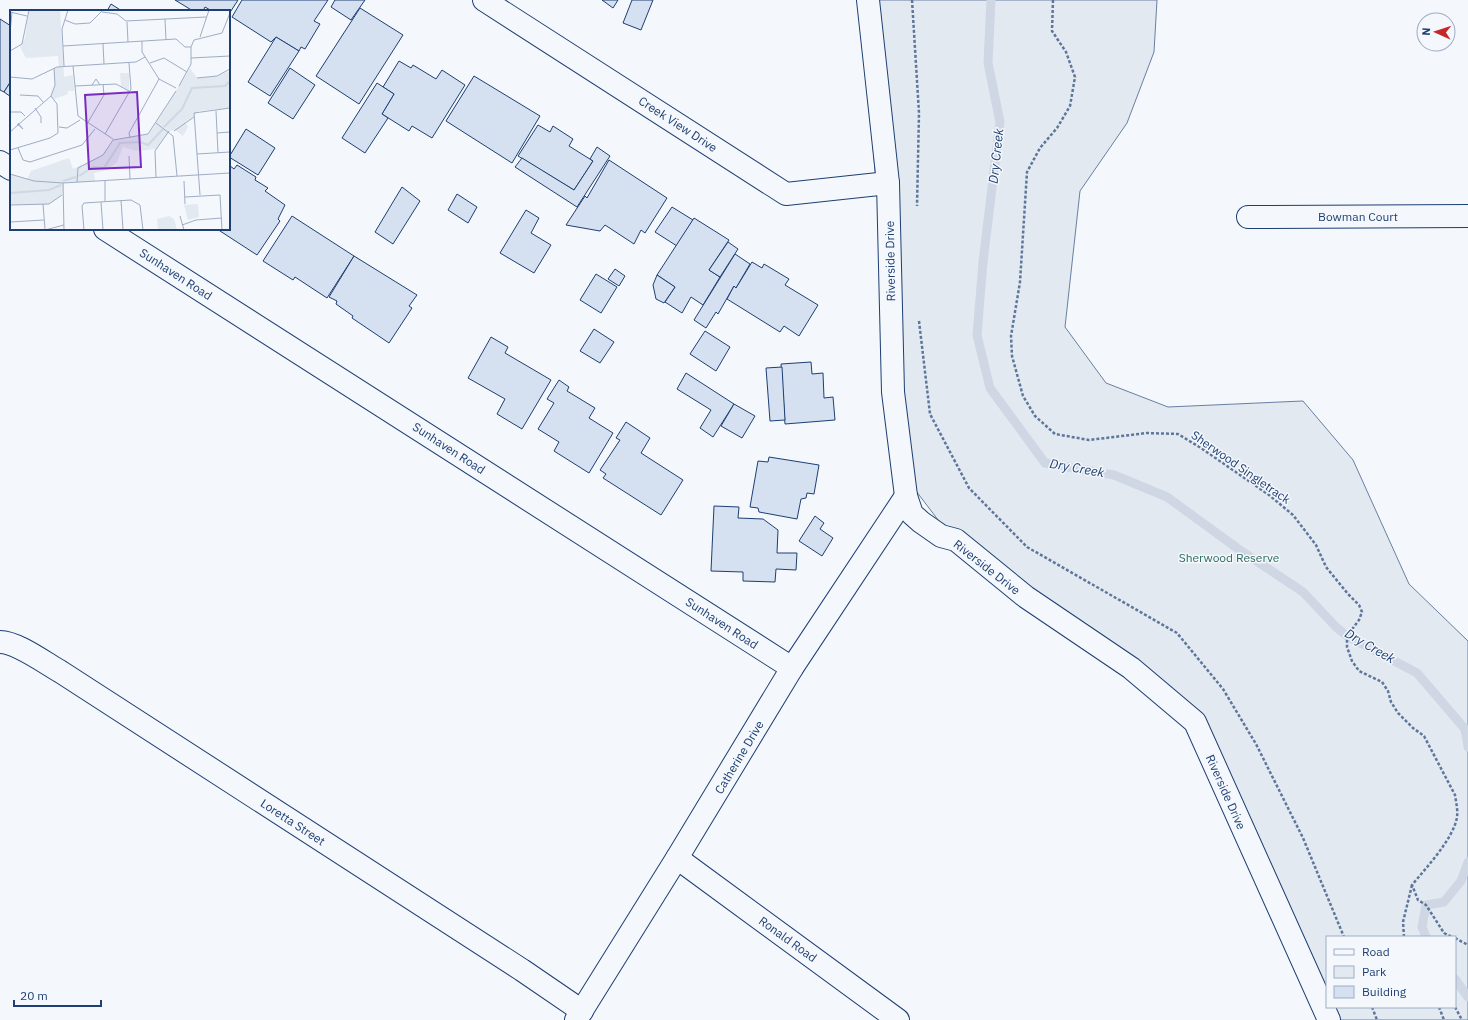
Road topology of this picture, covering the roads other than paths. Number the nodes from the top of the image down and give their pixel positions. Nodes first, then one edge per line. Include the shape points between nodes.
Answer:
1 (484, 0) edge
2 (868, 0) edge
3 (0, 162) edge
4 (10, 168) edge
5 (888, 183) junction
6 (1468, 216) edge
7 (1248, 217) dead end
8 (107, 230) edge
9 (906, 496) junction
10 (0, 642) edge
11 (792, 668) junction
12 (678, 858) junction
13 (579, 1015) edge
14 (898, 1020) edge
15 (1329, 1020) edge

1 - 5 street, Creek View Drive via 786,194
2 - 5 street, Riverside Drive
3 - 4 street
5 - 9 street, Riverside Drive via 893,392
6 - 7 street, Bowman Court
8 - 11 street, Sunhaven Road
9 - 11 street, Catherine Drive
9 - 15 street, Riverside Drive via 912,514 921,522 941,536 956,540 1026,597 1131,668 1195,722
10 - 13 street, Loretta Street via 7,642 20,648 61,672 522,970
11 - 12 street, Catherine Drive
12 - 13 street, Catherine Drive
12 - 14 street, Ronald Road

